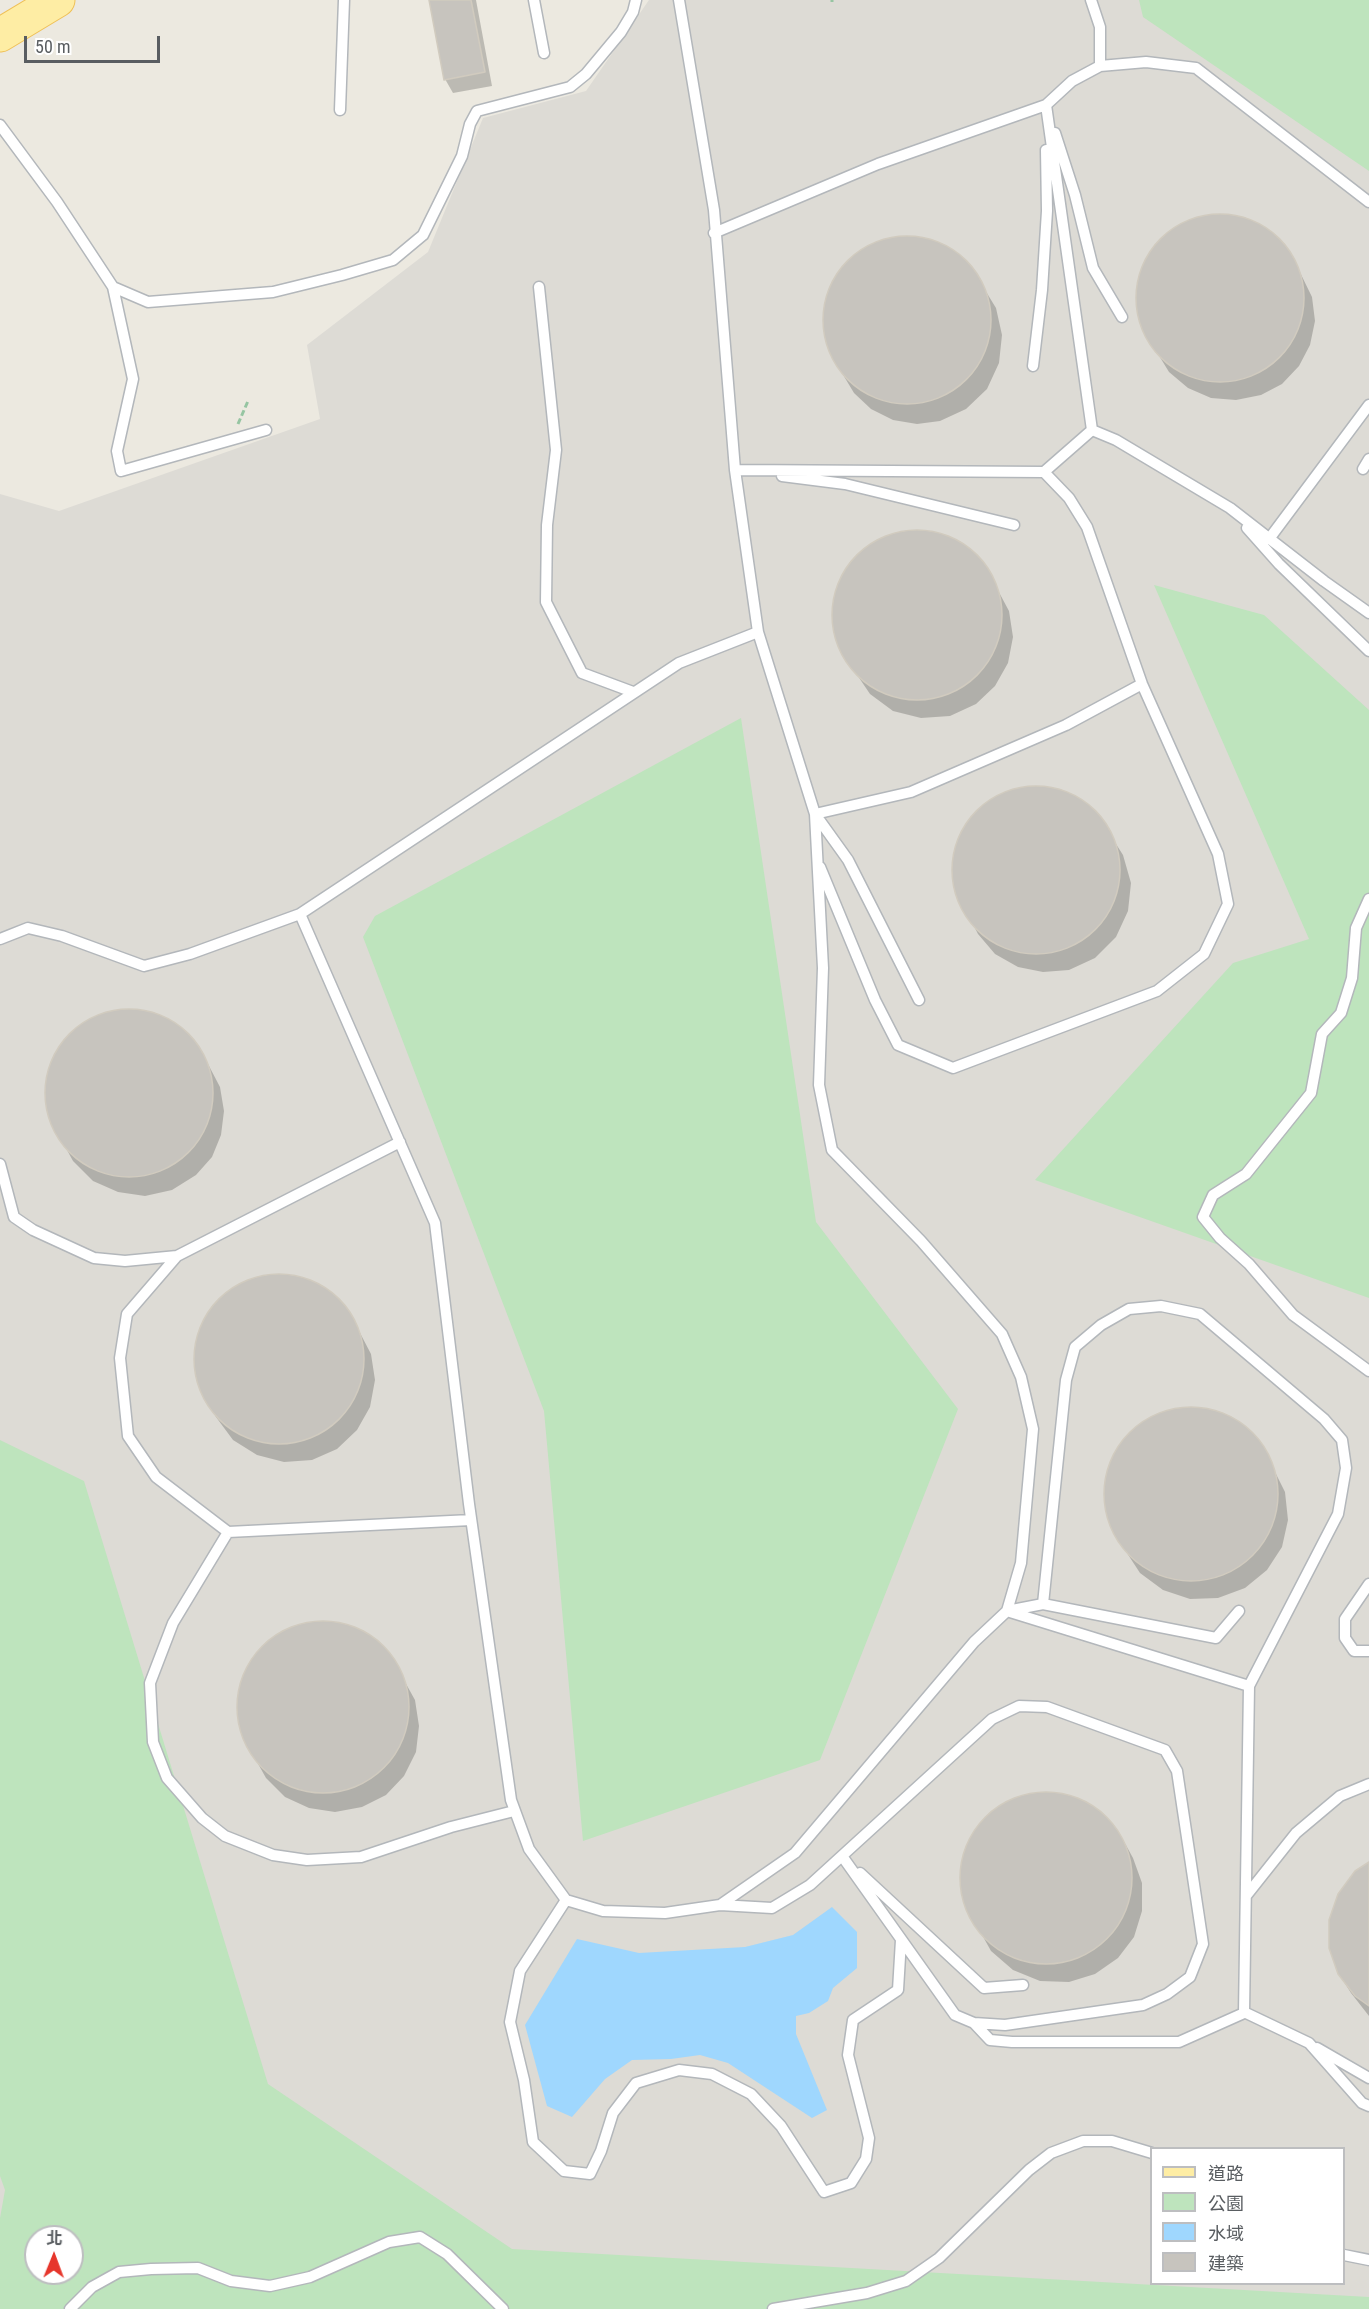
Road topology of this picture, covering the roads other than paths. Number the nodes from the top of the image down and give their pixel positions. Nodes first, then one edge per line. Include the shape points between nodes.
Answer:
1 (58, 0) edge
2 (344, 0) edge
3 (534, 0) edge
4 (636, 0) edge
5 (679, 0) edge
6 (1091, 0) edge
7 (0, 35) edge
8 (544, 53) dead end
9 (1100, 66) junction
10 (1046, 105) junction
11 (340, 110) dead end
12 (0, 125) edge
13 (1369, 202) edge
14 (714, 232) junction
15 (113, 287) junction
16 (539, 287) dead end
17 (1122, 317) dead end
18 (1033, 366) dead end
19 (1369, 405) edge
20 (266, 430) dead end
21 (1092, 430) junction
22 (735, 470) junction
23 (1044, 472) junction
24 (1230, 508) junction
25 (1014, 525) dead end
26 (1269, 539) junction
27 (1369, 613) edge
28 (758, 632) junction
29 (1369, 651) edge
30 (1142, 684) junction
31 (633, 692) junction
32 (815, 814) junction
33 (817, 859) junction
34 (1369, 899) edge
35 (300, 914) junction
36 (0, 939) edge
37 (919, 1000) dead end
38 (400, 1142) junction
39 (0, 1164) edge
40 (177, 1256) junction
41 (1369, 1371) edge
42 (471, 1520) junction
43 (228, 1532) junction
44 (1369, 1584) edge
45 (1043, 1604) junction
46 (1007, 1611) junction
47 (1239, 1611) dead end
48 (1369, 1651) edge
49 (1249, 1686) junction
50 (1369, 1784) edge
51 (514, 1811) junction
52 (1246, 1896) junction
53 (566, 1900) junction
54 (720, 1905) junction
55 (901, 1940) junction
56 (1023, 1985) dead end
57 (1244, 2012) junction
58 (974, 2024) junction
59 (1309, 2043) junction
60 (1369, 2078) edge
61 (1369, 2106) edge
62 (1150, 2152) edge
63 (1345, 2255) edge
64 (1369, 2260) edge
65 (70, 2309) edge
66 (504, 2309) edge
67 (774, 2309) edge

1 - 7 main road
2 - 11 lane
3 - 8 lane
4 - 15 lane via 621,32 570,87 477,111 462,156 423,235 393,260 273,292 148,302
5 - 14 lane via 714,210
6 - 9 lane via 1100,27
9 - 10 lane via 1072,81
9 - 13 lane via 1146,62 1196,68
10 - 14 lane via 878,164
10 - 17 lane via 1093,268
10 - 18 lane via 1047,211
10 - 21 lane
12 - 15 lane
14 - 22 lane
15 - 20 lane via 133,379 117,451 121,471
16 - 31 lane via 556,450 547,525 546,602 582,673
19 - 26 lane
21 - 23 lane
21 - 24 lane via 1116,440
22 - 23 lane
22 - 25 lane via 845,484
22 - 28 lane
23 - 30 lane via 1069,498 1087,527
24 - 26 lane
24 - 29 lane via 1279,564
26 - 27 lane
28 - 31 lane via 679,663
28 - 32 lane
30 - 32 lane via 1066,725 911,792
30 - 33 lane via 1218,854 1228,904 1204,954 1157,991 953,1068 898,1045 870,991
31 - 35 lane
32 - 33 lane
32 - 37 lane via 848,861
33 - 46 lane via 823,968 819,1085 832,1150 921,1241 1002,1334 1021,1377 1033,1429 1021,1563
34 - 41 lane via 1356,928 1352,978 1341,1013 1322,1034 1311,1093 1246,1174 1213,1196 1203,1217 1293,1315
35 - 36 lane via 190,954 144,966 63,936 28,928
35 - 38 lane
38 - 40 lane
38 - 42 lane via 435,1223
39 - 40 lane via 14,1217 33,1230 94,1258 125,1261
40 - 43 lane via 127,1314 120,1358 128,1436 156,1477
42 - 43 lane
42 - 51 lane
43 - 51 lane via 173,1623 150,1683 153,1742 166,1778 202,1818 225,1836 273,1855 307,1860 361,1857
44 - 48 lane via 1346,1618 1345,1638 1354,1651
45 - 46 lane
45 - 47 lane via 1216,1638
45 - 49 lane via 1066,1380 1075,1347 1101,1324 1129,1309 1161,1306 1200,1314 1324,1419 1342,1440 1346,1468 1338,1514
46 - 49 lane
46 - 54 lane via 974,1642 795,1853
49 - 52 lane
50 - 52 lane via 1340,1796 1296,1833
51 - 53 lane via 529,1849
52 - 57 lane
53 - 54 lane via 603,1911 665,1913
53 - 55 lane via 520,1971 510,2022 533,2142 564,2171 590,2174 613,2113 636,2083 679,2070 712,2074 751,2094 781,2126 824,2192 851,2183 866,2159 869,2138 848,2055 853,2020 898,1990
54 - 58 lane via 772,1908 810,1885 992,1719 1019,1706 1047,1707 1165,1750 1177,1771 1203,1944 1190,1977 1143,2005 1005,2025
55 - 56 lane via 842,1856 984,1988
55 - 58 lane via 955,2015
57 - 58 lane via 1179,2042 1012,2042 990,2040
57 - 59 lane
59 - 60 lane
59 - 61 lane
62 - 67 lane via 1112,2141 1083,2141 1051,2153 939,2258 906,2281
63 - 64 lane
65 - 66 lane via 92,2287 119,2272 198,2268 231,2280 270,2286 310,2277 389,2242 420,2237 447,2254

